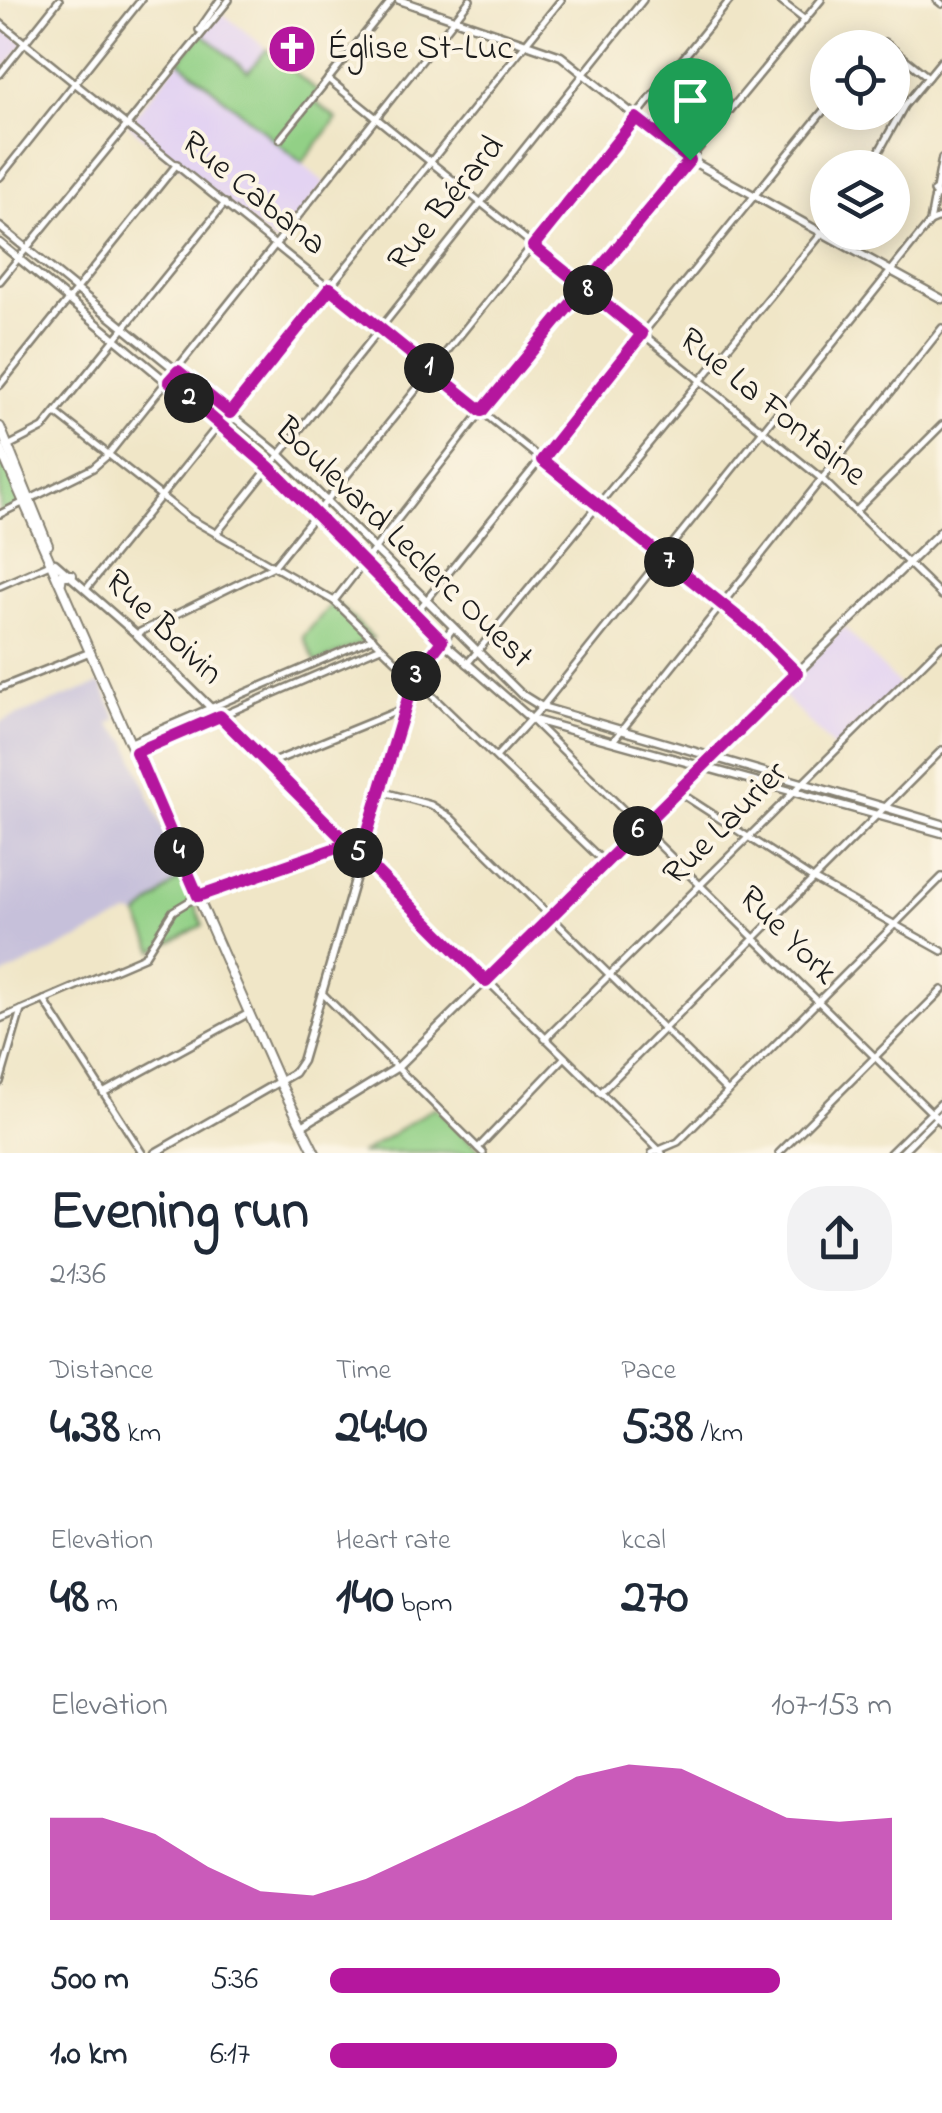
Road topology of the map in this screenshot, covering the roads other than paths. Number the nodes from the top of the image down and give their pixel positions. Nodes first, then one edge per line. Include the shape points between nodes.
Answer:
1 (60, 0) edge
2 (141, 0) edge
3 (220, 0) edge
4 (229, 0) edge
5 (396, 0) edge
6 (470, 0) edge
7 (561, 0) edge
8 (642, 0) edge
9 (730, 0) edge
10 (779, 0) edge
11 (821, 0) edge
12 (454, 20) junction
13 (805, 20) junction
14 (0, 23) edge
15 (527, 42) junction
16 (25, 43) junction
17 (189, 45) junction
18 (942, 60) edge
19 (910, 63) edge
20 (0, 74) edge
21 (584, 74) junction
22 (928, 77) junction
23 (328, 79) junction
24 (75, 82) junction
25 (376, 118) junction
26 (636, 118) junction
27 (126, 123) junction
28 (810, 127) edge
29 (280, 139) dead end
30 (878, 150) edge
31 (942, 158) edge
32 (690, 160) junction
33 (430, 162) junction
34 (176, 164) junction
35 (0, 176) edge
36 (934, 190) junction
37 (754, 197) junction
38 (942, 199) edge
39 (225, 203) junction
40 (480, 203) junction
41 (942, 217) edge
42 (810, 222) edge
43 (930, 222) junction
44 (0, 227) edge
45 (0, 243) edge
46 (276, 244) junction
47 (533, 246) junction
48 (810, 247) edge
49 (26, 248) junction
50 (859, 250) edge
51 (18, 258) junction
52 (891, 270) junction
53 (0, 281) edge
54 (585, 287) junction
55 (330, 288) junction
56 (76, 289) junction
57 (68, 299) junction
58 (942, 300) edge
59 (124, 327) junction
60 (380, 328) junction
61 (942, 328) edge
62 (642, 334) junction
63 (116, 337) junction
64 (178, 371) junction
65 (432, 371) junction
66 (169, 381) junction
67 (701, 381) junction
68 (0, 385) edge
69 (482, 411) junction
70 (56, 413) junction
71 (230, 413) junction
72 (220, 424) junction
73 (942, 425) edge
74 (0, 427) edge
75 (761, 430) junction
76 (3, 448) edge
77 (108, 455) junction
78 (280, 455) junction
79 (542, 460) junction
80 (269, 467) junction
81 (822, 479) junction
82 (161, 496) junction
83 (326, 501) junction
84 (27, 502) junction
85 (600, 506) junction
86 (857, 510) junction
87 (0, 514) edge
88 (315, 514) junction
89 (942, 530) edge
90 (216, 534) junction
91 (372, 549) junction
92 (659, 554) junction
93 (364, 561) junction
94 (909, 562) junction
95 (53, 563) junction
96 (274, 566) junction
97 (72, 575) junction
98 (61, 582) junction
99 (0, 586) edge
100 (87, 588) junction
101 (942, 596) edge
102 (334, 601) junction
103 (426, 602) junction
104 (721, 605) junction
105 (415, 614) junction
106 (452, 629) junction
107 (136, 634) junction
108 (373, 638) junction
109 (442, 641) junction
110 (942, 645) edge
111 (382, 647) junction
112 (91, 652) junction
113 (477, 653) junction
114 (324, 659) junction
115 (467, 665) junction
116 (328, 670) junction
117 (294, 672) junction
118 (797, 673) junction
119 (414, 678) junction
120 (298, 682) junction
121 (0, 688) edge
122 (255, 688) junction
123 (260, 699) junction
124 (542, 706) junction
125 (210, 708) junction
126 (405, 708) junction
127 (220, 716) junction
128 (531, 719) junction
129 (167, 726) junction
130 (562, 728) junction
131 (622, 730) junction
132 (172, 737) junction
133 (554, 741) junction
134 (613, 741) junction
135 (130, 742) junction
136 (942, 750) edge
137 (136, 752) junction
138 (714, 756) junction
139 (496, 757) junction
140 (268, 764) junction
141 (702, 767) junction
142 (803, 783) junction
143 (796, 790) junction
144 (380, 792) junction
145 (678, 792) junction
146 (886, 807) junction
147 (878, 814) junction
148 (942, 824) edge
149 (642, 827) junction
150 (942, 833) edge
151 (367, 834) junction
152 (748, 838) junction
153 (348, 844) junction
154 (361, 856) junction
155 (605, 863) junction
156 (942, 878) edge
157 (813, 879) junction
158 (700, 885) junction
159 (198, 896) junction
160 (551, 916) junction
161 (893, 925) junction
162 (754, 938) junction
163 (942, 952) edge
164 (609, 976) junction
165 (486, 981) junction
166 (942, 990) edge
167 (322, 993) junction
168 (44, 1000) junction
169 (818, 1002) junction
170 (22, 1010) junction
171 (249, 1013) junction
172 (0, 1019) edge
173 (664, 1029) junction
174 (545, 1039) junction
175 (875, 1057) junction
176 (564, 1058) junction
177 (398, 1068) junction
178 (279, 1081) junction
179 (0, 1082) edge
180 (728, 1092) junction
181 (103, 1093) junction
182 (600, 1093) junction
183 (942, 1102) edge
184 (938, 1117) edge
185 (302, 1126) junction
186 (481, 1150) edge
187 (657, 1152) edge
188 (142, 1153) edge
189 (155, 1153) edge
190 (316, 1153) edge
191 (779, 1153) edge
192 (890, 1153) edge
193 (901, 1153) edge

1 - 16 street
2 - 24 street
3 - 17 street
4 - 17 street
5 - 12 street
5 - 23 street
6 - 12 street
7 - 15 street
8 - 21 street, Rue Bérard
9 - 26 street
10 - 13 street
11 - 13 street
12 - 15 street
12 - 25 street
13 - 32 street
14 - 16 street, Rue Cabana
15 - 21 street
15 - 33 street
16 - 20 street
16 - 24 street, Rue Cabana
17 - 27 street
18 - 22 street
19 - 22 street
21 - 26 street
21 - 40 street, Rue Bérard
22 - 30 street
23 - 25 street, Rue La Fontaine
23 - 29 street
24 - 27 street, Rue Cabana
24 - 35 street
25 - 33 street, Rue La Fontaine
25 - 46 street
26 - 32 street
26 - 47 street
27 - 34 street, Rue Cabana
27 - 49 street
28 - 37 street
31 - 36 street
32 - 37 street
32 - 54 street
33 - 40 street, Rue La Fontaine
33 - 55 street
34 - 39 street, Rue Cabana
34 - 56 street
36 - 38 street
36 - 43 street
37 - 42 street
37 - 62 street
39 - 46 street, Rue Cabana
39 - 59 street
40 - 47 street, Rue La Fontaine
40 - 60 street, Rue Bérard
41 - 43 street
43 - 52 street
44 - 49 street, Boulevard Leclerc Ouest
45 - 51 street, Boulevard Leclerc Ouest
46 - 55 street, Rue Cabana
46 - 64 street
47 - 54 street, Rue La Fontaine
47 - 65 street
48 - 67 street
49 - 51 street
49 - 56 street, Boulevard Leclerc Ouest
50 - 52 street
51 - 53 street
51 - 57 street, Boulevard Leclerc Ouest
52 - 58 street
52 - 75 street
54 - 62 street, Rue La Fontaine
54 - 69 street
55 - 60 street, Rue Cabana
55 - 71 street
56 - 57 street
56 - 59 street, Boulevard Leclerc Ouest
57 - 63 street, Boulevard Leclerc Ouest
57 - 68 street
59 - 63 street
59 - 64 street, Boulevard Leclerc Ouest
60 - 65 street, Rue Cabana
60 - 78 street, Rue Bérard
61 - 81 street
62 - 67 street, Rue La Fontaine
62 - 79 street
63 - 66 street, Boulevard Leclerc Ouest
63 - 70 street
64 - 66 street
64 - 71 street, Boulevard Leclerc Ouest
65 - 69 street, Rue Cabana
65 - 83 street
66 - 72 street, Boulevard Leclerc Ouest
66 - 77 street
67 - 75 street, Rue La Fontaine
67 - 85 street
69 - 79 street, Rue Cabana
69 - 91 street
70 - 76 street via 43,428
70 - 77 street
71 - 72 street
71 - 78 street, Boulevard Leclerc Ouest
72 - 80 street, Boulevard Leclerc Ouest
72 - 82 street
73 - 86 street
74 - 76 main road
75 - 81 street, Rue La Fontaine
75 - 92 street
76 - 84 main road
77 - 82 street
77 - 84 street
78 - 80 street, Rue Bérard
78 - 83 street, Boulevard Leclerc Ouest
79 - 85 street, Rue Cabana
79 - 103 street
80 - 88 street, Boulevard Leclerc Ouest
80 - 90 street, Rue Bérard
81 - 86 street, Rue La Fontaine
81 - 104 street
82 - 90 street
82 - 100 street
83 - 88 street
83 - 91 street, Boulevard Leclerc Ouest
84 - 87 street
84 - 95 main road
85 - 92 street, Rue Cabana
85 - 113 street
86 - 94 street, Rue La Fontaine
88 - 93 street, Boulevard Leclerc Ouest
88 - 96 street
89 - 94 street
90 - 96 street
91 - 93 street
91 - 103 street, Boulevard Leclerc Ouest
92 - 104 street, Rue Cabana
92 - 124 street
93 - 102 street
93 - 105 street, Boulevard Leclerc Ouest
94 - 101 street, Rue La Fontaine
94 - 118 street
95 - 97 street, Rue Boivin
95 - 98 main road
95 - 99 street
96 - 102 street
96 - 107 street
97 - 98 main road
97 - 100 street, Rue Boivin
98 - 112 main road
100 - 107 street, Rue Boivin
102 - 108 street
103 - 105 street
103 - 106 street, Boulevard Leclerc Ouest
104 - 118 street, Rue Cabana
104 - 131 street
105 - 109 street, Boulevard Leclerc Ouest
106 - 109 street
106 - 113 street, Boulevard Leclerc Ouest
107 - 125 street, Rue Boivin
108 - 111 street
108 - 114 street
109 - 115 street, Boulevard Leclerc Ouest
109 - 119 street
110 - 142 street, Rue Laurier
111 - 116 street
111 - 119 street
112 - 121 street
112 - 135 main road
113 - 115 street
113 - 124 street, Boulevard Leclerc Ouest
114 - 116 street
114 - 117 street
115 - 128 street, Boulevard Leclerc Ouest
116 - 120 street
117 - 120 street
117 - 122 street
118 - 138 street
119 - 126 street
119 - 139 street
120 - 123 street
122 - 123 street
122 - 125 street
123 - 127 street
124 - 128 street
124 - 131 street, Boulevard Leclerc Ouest
125 - 127 street, Rue Boivin
125 - 129 street
126 - 140 street
126 - 144 street
127 - 132 street
127 - 140 street, Rue Boivin
128 - 130 street, Boulevard Leclerc Ouest
128 - 133 street, Rue York
128 - 139 street
129 - 132 street
129 - 135 street
130 - 133 street via 554,731
130 - 134 street, Boulevard Leclerc Ouest
131 - 134 street
131 - 138 street, Boulevard Leclerc Ouest
132 - 137 street
133 - 149 street, Rue York
134 - 141 street, Boulevard Leclerc Ouest
135 - 137 main road
136 - 146 street
137 - 159 main road
138 - 141 street
138 - 142 street, Boulevard Leclerc Ouest
139 - 155 street
140 - 153 street, Rue Boivin
141 - 143 street, Boulevard Leclerc Ouest
141 - 145 street
142 - 143 street, Rue Laurier
142 - 146 street, Boulevard Leclerc Ouest
143 - 147 street, Boulevard Leclerc Ouest
143 - 152 street, Rue Laurier
144 - 151 street
144 - 160 street via 441,810
145 - 149 street
145 - 152 street
146 - 147 street
146 - 148 street, Boulevard Leclerc Ouest
147 - 150 street, Boulevard Leclerc Ouest
147 - 157 street
149 - 155 street
149 - 158 street, Rue York
151 - 153 street
151 - 154 street
152 - 157 street
152 - 158 street, Rue Laurier
153 - 154 street, Rue Boivin
153 - 159 street
154 - 165 street, Rue Boivin
154 - 167 street
155 - 160 street
156 - 161 street
157 - 161 street
157 - 162 street
158 - 162 street, Rue York
158 - 164 street, Rue Laurier
159 - 168 street via 173,911 144,957
159 - 171 main road
160 - 164 street
160 - 165 street
161 - 163 street
161 - 169 street
162 - 169 street, Rue York
162 - 173 street
164 - 173 street
164 - 174 street, Rue Laurier
165 - 174 street, Rue Boivin
165 - 177 street
166 - 175 street
167 - 177 street
167 - 178 street via 302,1061
168 - 170 street
168 - 181 street
169 - 175 street, Rue York
169 - 180 street
170 - 172 street
170 - 179 street
171 - 178 main road
171 - 181 street
173 - 180 street
173 - 182 street
174 - 176 street, Rue Boivin
175 - 184 street, Rue York
175 - 191 street
176 - 182 street, Rue Boivin
176 - 186 street
177 - 185 street
177 - 186 street
178 - 185 main road
178 - 189 street
180 - 187 street via 678,1142
181 - 188 street
182 - 187 street, Rue Boivin
183 - 184 street
184 - 192 street
184 - 193 street
185 - 190 main road

